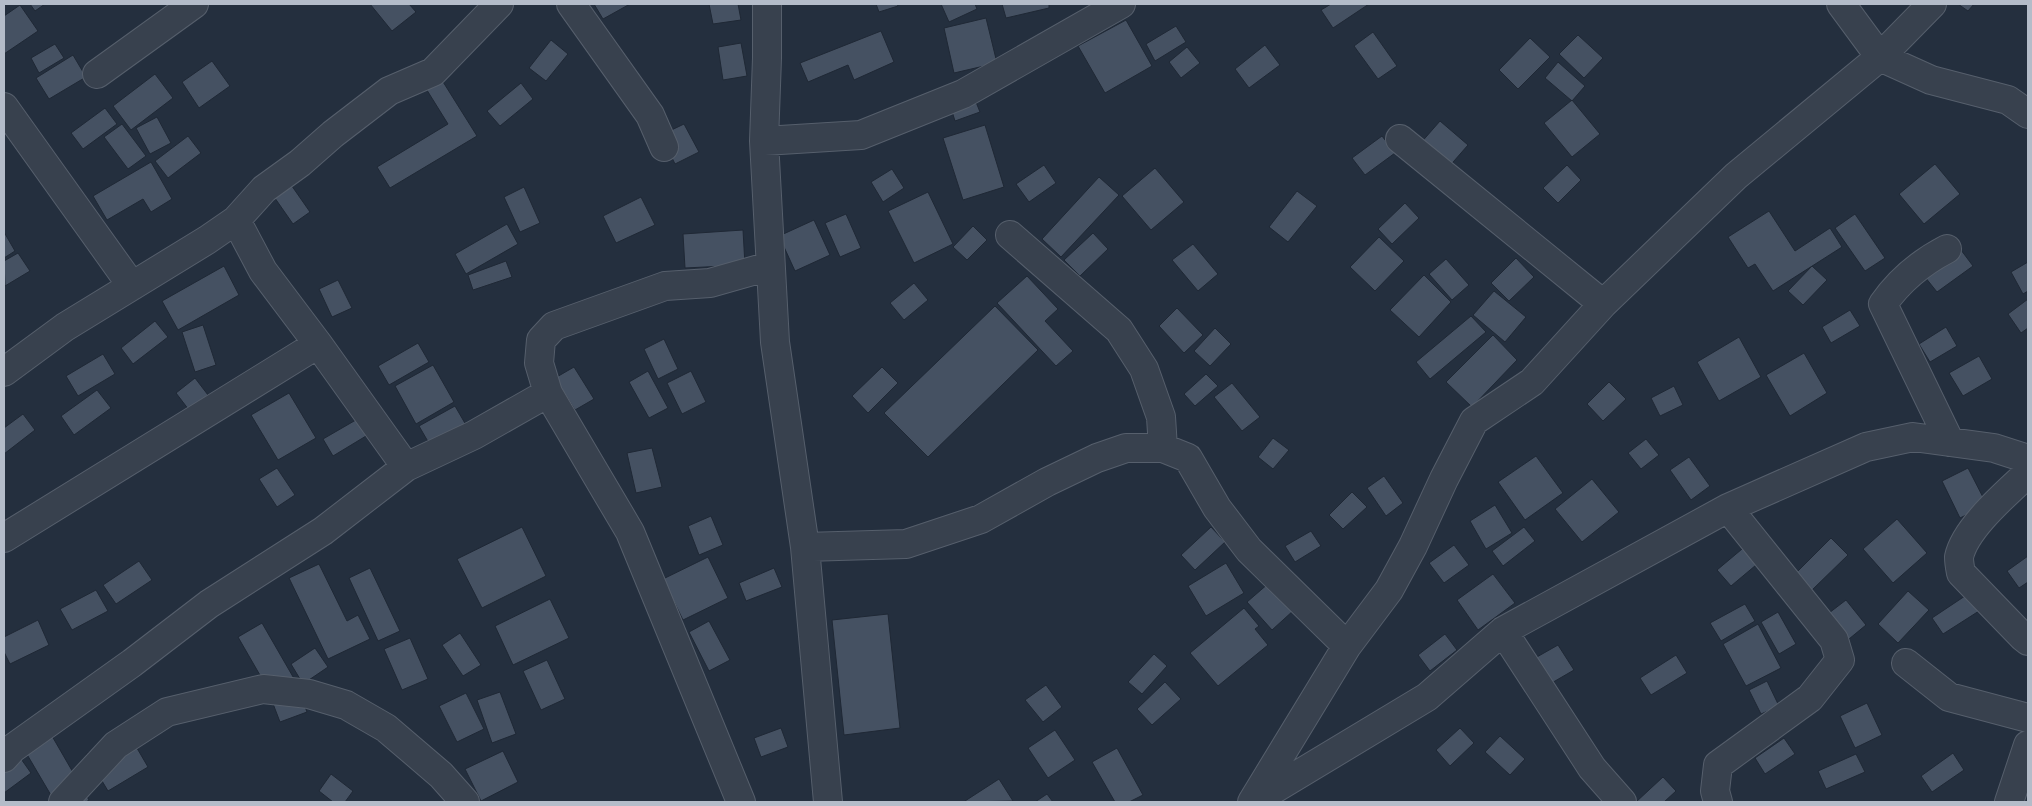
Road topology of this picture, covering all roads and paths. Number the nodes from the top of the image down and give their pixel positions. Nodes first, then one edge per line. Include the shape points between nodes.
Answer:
1 (194, 4) edge
2 (499, 4) edge
3 (571, 4) edge
4 (767, 4) edge
5 (1121, 4) edge
6 (1841, 4) edge
7 (1932, 4) edge
8 (1880, 57) junction
9 (97, 74) dead end
10 (4, 106) edge
11 (2028, 114) edge
12 (1400, 139) dead end
13 (764, 141) junction
14 (664, 147) dead end
15 (236, 220) junction
16 (1010, 235) dead end
17 (1947, 249) dead end
18 (770, 266) junction
19 (132, 286) junction
20 (1603, 304) junction
21 (318, 344) junction
22 (4, 372) edge
23 (548, 393) junction
24 (1950, 442) junction
25 (1163, 448) junction
26 (2028, 459) edge
27 (406, 467) junction
28 (2028, 473) edge
29 (1728, 508) junction
30 (4, 538) edge
31 (805, 547) junction
32 (1503, 631) junction
33 (2028, 641) edge
34 (1347, 646) junction
35 (1906, 664) dead end
36 (2028, 718) edge
37 (2028, 745) edge
38 (4, 758) edge
39 (63, 802) edge
40 (465, 802) edge
41 (742, 802) edge
42 (828, 802) edge
43 (1252, 802) edge
44 (1622, 802) edge
45 (1718, 802) edge
46 (2009, 802) edge

1 - 9 street
2 - 15 street via 432,72 389,91 264,189
3 - 14 street via 650,115
4 - 13 street
5 - 13 street via 963,94 861,136
6 - 8 street
7 - 8 street
8 - 11 street via 1931,80 2008,100
8 - 20 street via 1736,176
10 - 19 street
12 - 20 street
13 - 18 street
15 - 19 street
15 - 21 street via 263,271
16 - 25 street via 1119,330 1144,369 1161,417
17 - 24 street via 1893,289 1883,304
18 - 23 street via 710,283 665,286 554,326 541,340 539,363
18 - 31 street via 776,342
19 - 22 street via 65,326
20 - 34 street via 1532,382 1474,422 1389,590
21 - 27 street
21 - 30 street
23 - 27 street
23 - 41 street via 630,532
24 - 26 street via 1994,448
24 - 29 street via 1913,437 1866,447
25 - 31 street via 1126,448 1097,458 981,519 906,544
25 - 34 street via 1188,458 1217,508 1249,550
27 - 38 street via 323,531 209,604 13,748
28 - 33 street via 1986,513 1964,544 1959,559 1961,573
29 - 32 street
29 - 45 street via 1834,640 1840,660 1810,698 1718,765 1715,792
31 - 42 street
32 - 43 street via 1427,697
32 - 44 street via 1592,768
34 - 43 street
35 - 36 street via 1949,697
37 - 46 street
39 - 40 street via 116,745 167,712 262,689 310,694 346,705 386,728 442,775

